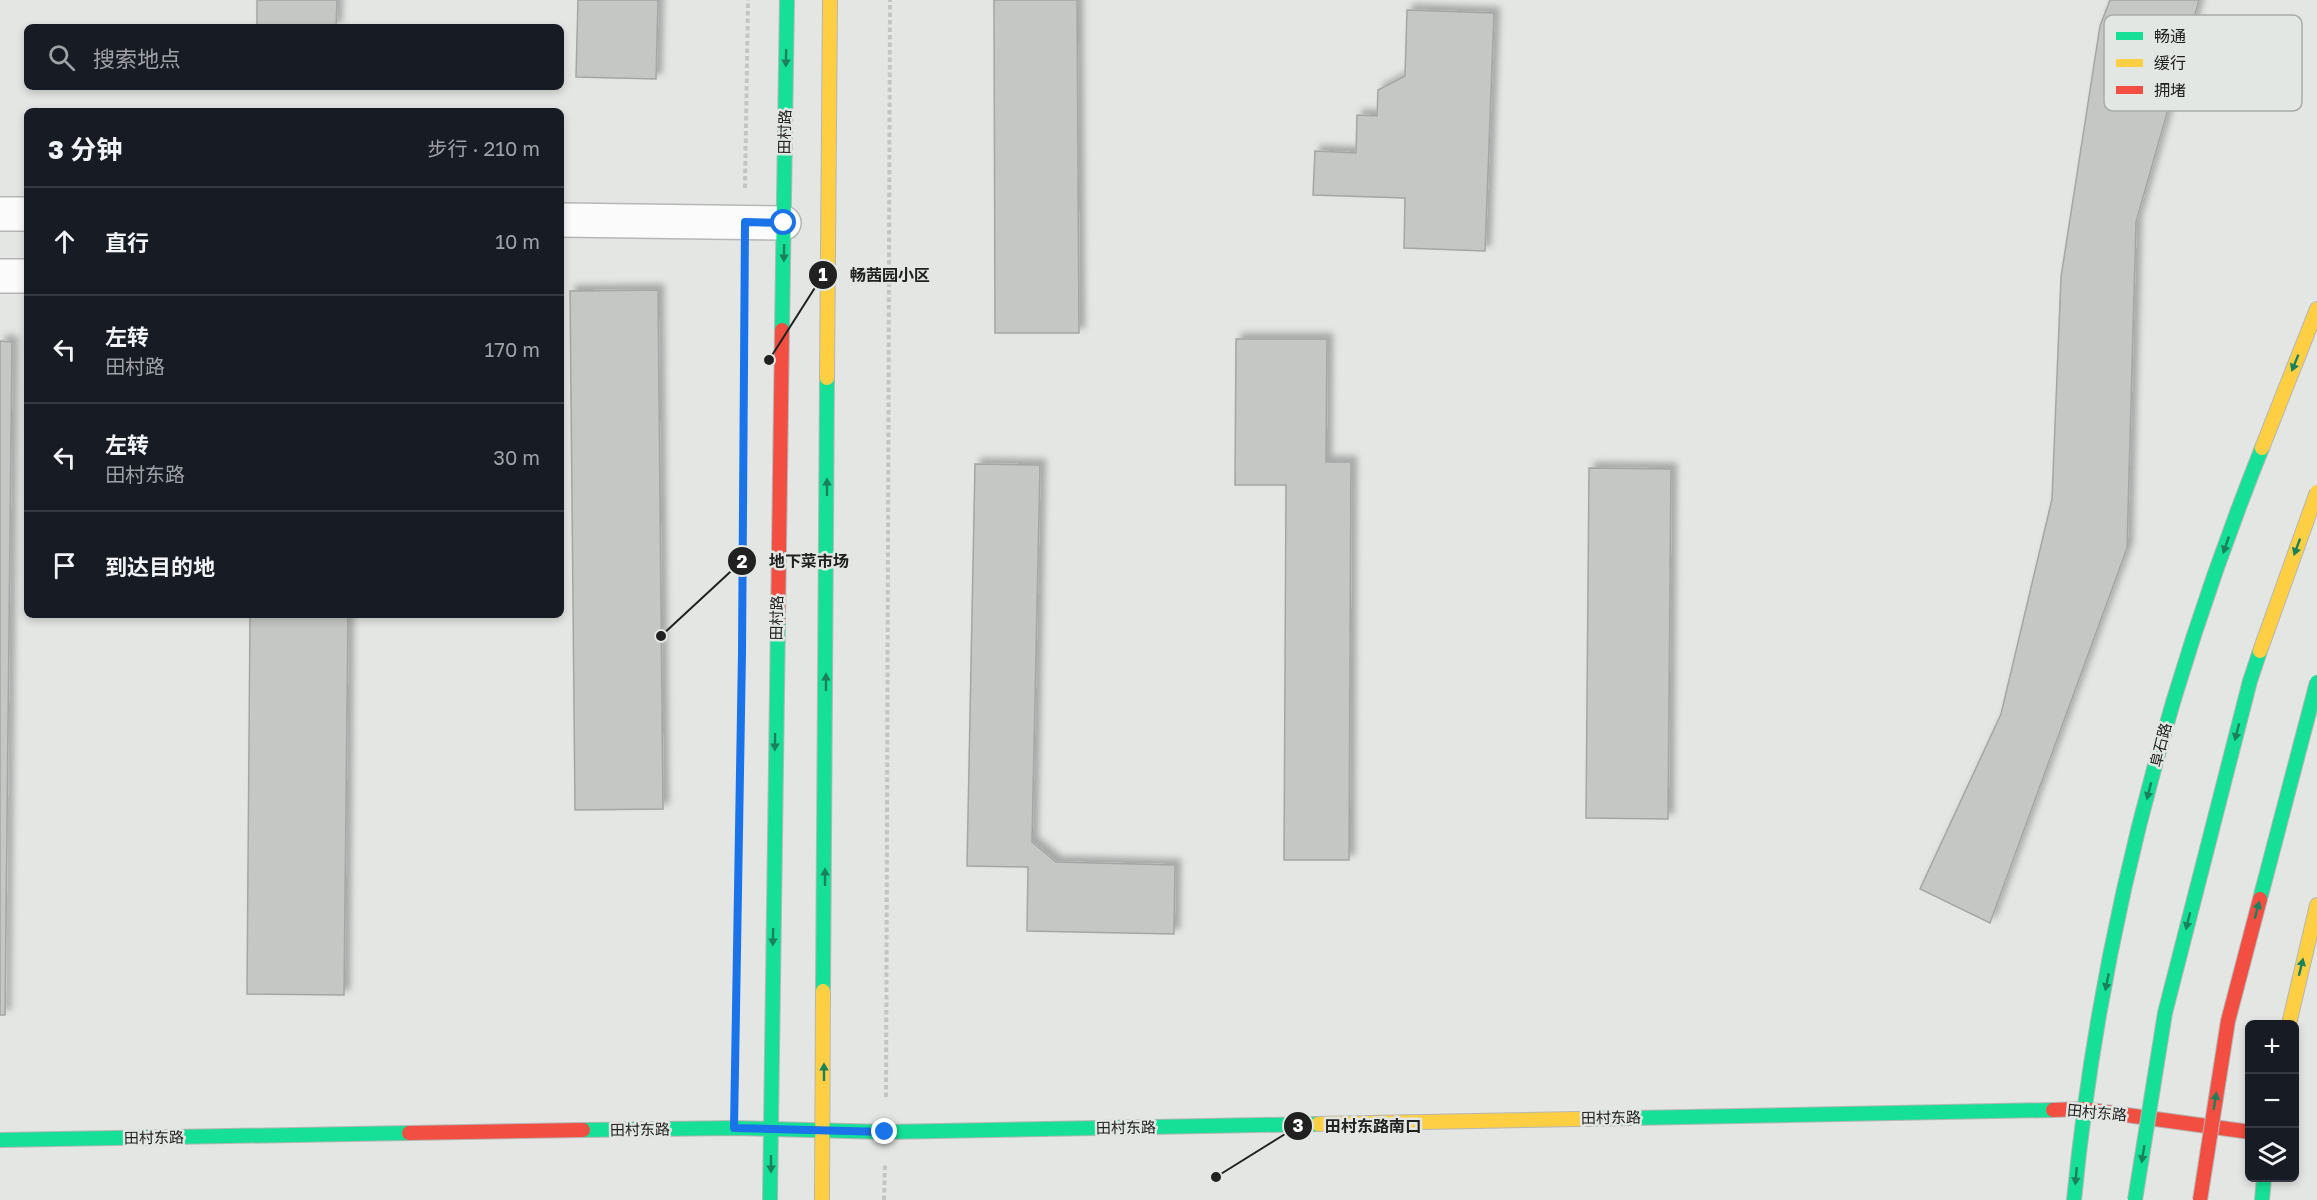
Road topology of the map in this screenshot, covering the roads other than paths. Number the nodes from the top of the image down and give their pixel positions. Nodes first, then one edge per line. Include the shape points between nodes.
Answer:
1 (787, 0) edge
2 (830, 0) edge
3 (0, 214) edge
4 (24, 214) edge
5 (564, 220) edge
6 (784, 223) junction
7 (0, 276) edge
8 (24, 276) edge
9 (2317, 309) edge
10 (2317, 492) edge
11 (2317, 682) edge
12 (2317, 905) edge
13 (2290, 1020) edge
14 (2083, 1109) junction
15 (771, 1128) junction
16 (823, 1131) junction
17 (2245, 1131) edge
18 (0, 1140) edge
19 (2264, 1182) edge
20 (770, 1200) edge
21 (822, 1200) edge
22 (2074, 1200) edge
23 (2135, 1200) edge
24 (2200, 1200) edge
25 (2262, 1200) edge

1 -> 6 main road, 田村路
16 -> 2 main road
3 - 4 street
5 - 6 street
6 -> 15 main road, 田村路
7 - 8 street
9 -> 14 main road, 阜石路 via 2246,487 2171,704 2121,906
10 -> 23 main road, bridge via 2250,681 2165,1013
24 -> 11 main road, bridge via 2228,1021
13 -> 12 main road
14 - 16 main road, 田村东路
14 - 17 main road, 田村东路
14 -> 22 main road, 阜石路
15 - 16 main road, 田村东路
15 - 18 main road, 田村东路
15 -> 20 main road, 田村路
16 - 21 main road
19 - 25 main road

